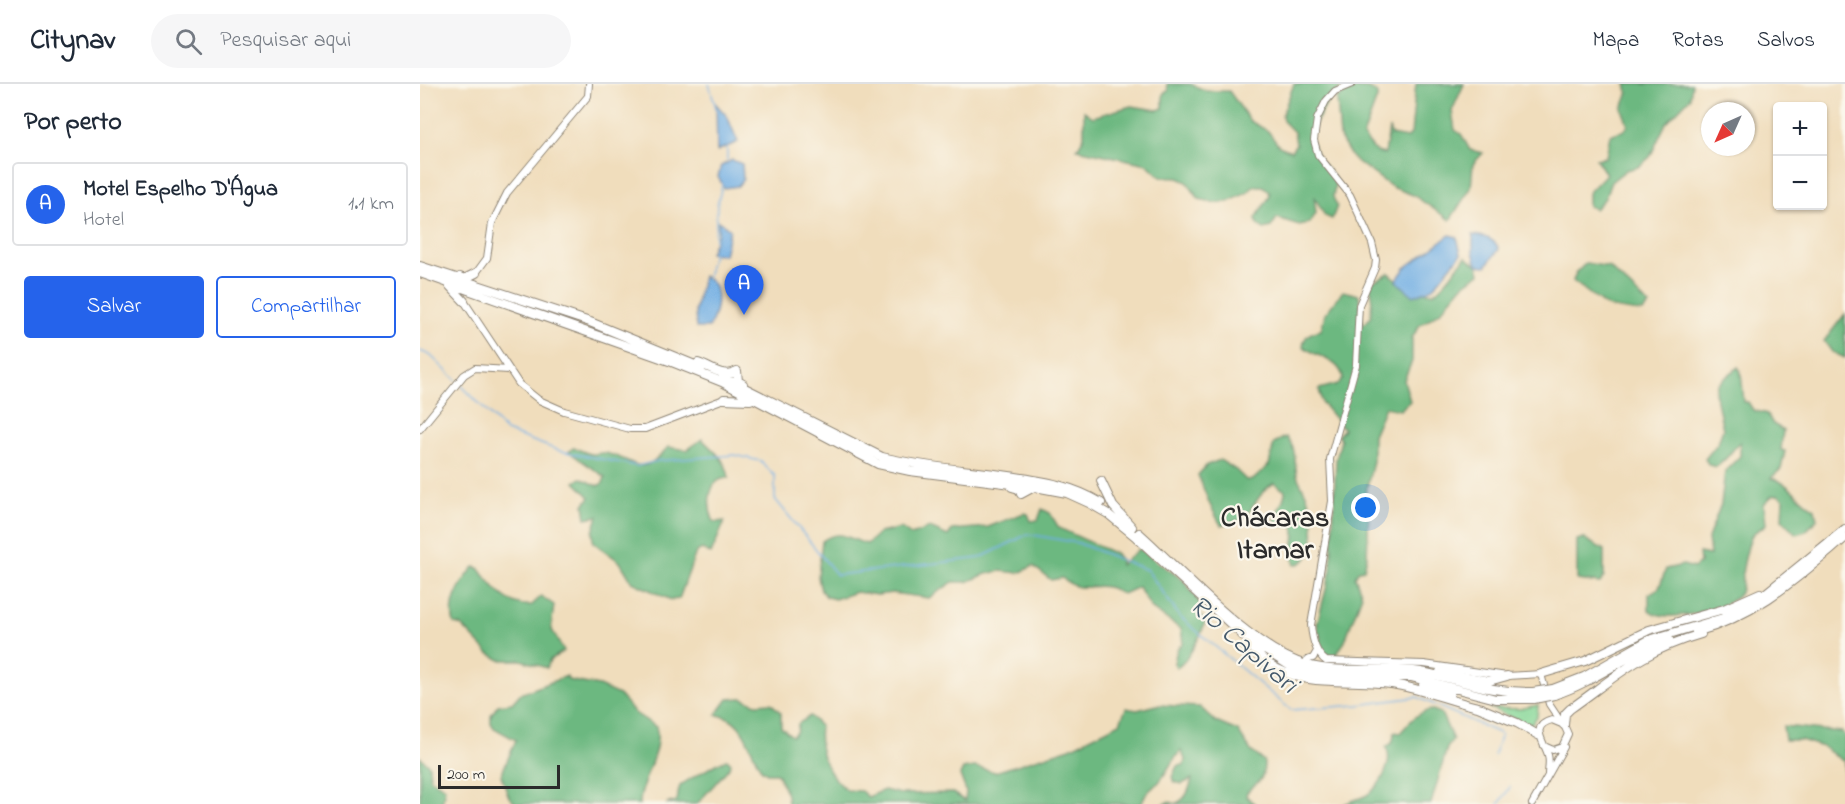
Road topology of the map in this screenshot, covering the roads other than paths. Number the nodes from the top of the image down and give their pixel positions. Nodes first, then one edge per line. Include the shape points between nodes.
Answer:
1 (589, 84) edge
2 (1352, 84) edge
3 (420, 266) edge
4 (428, 273) edge
5 (476, 273) junction
6 (487, 293) junction
7 (464, 301) junction
8 (509, 370) junction
9 (722, 382) junction
10 (757, 397) junction
11 (724, 399) junction
12 (420, 429) edge
13 (1088, 496) junction
14 (1132, 527) junction
15 (1845, 529) edge
16 (1845, 538) edge
17 (1784, 579) junction
18 (1774, 597) junction
19 (1246, 638) junction
20 (1317, 650) junction
21 (1276, 652) junction
22 (1307, 660) junction
23 (1326, 662) junction
24 (1396, 673) junction
25 (1541, 674) junction
26 (1507, 676) junction
27 (1554, 692) junction
28 (1548, 704) junction
29 (1482, 708) junction
30 (1563, 723) junction
31 (1539, 731) junction
32 (1566, 743) junction
33 (1544, 746) junction
34 (1548, 775) junction
35 (1532, 804) edge

1 - 5 street via 588,96 507,193 492,223 487,258
2 - 20 street via 1335,91 1326,101 1317,119 1314,140 1323,162 1350,195 1376,260 1359,304 1356,365 1330,459 1332,501 1311,626
3 - 4 highway
4 - 5 highway via 464,279
4 - 6 highway
4 - 7 highway via 454,288
5 - 6 highway via 471,282
6 - 7 highway via 463,292
6 - 9 highway
6 - 10 highway via 590,322 724,374 737,371 738,381
7 - 8 street
8 - 11 street via 539,400 630,429 645,429
8 - 12 street via 475,368 464,375
9 - 10 highway
9 - 11 highway via 729,390
10 - 11 highway
10 - 13 highway via 882,457 1051,482
10 - 19 highway via 878,464 1017,487 1021,494 1035,487 1067,493 1108,513
13 - 14 highway
13 - 14 highway via 1101,481 1113,506
14 - 21 highway via 1239,624
15 - 17 highway
16 - 18 highway
17 - 25 highway via 1724,609 1655,627 1585,661
17 - 27 highway via 1740,610 1642,643
18 - 27 highway via 1725,623 1652,646 1589,682
18 - 30 highway via 1741,620 1671,644 1630,664 1570,709
19 - 24 highway via 1304,671 1344,677
19 - 29 highway via 1262,659 1316,681 1391,683
20 - 22 street
20 - 23 street
21 - 22 highway
21 - 24 highway via 1308,665
22 - 23 highway
23 - 26 street via 1424,664
24 - 26 highway via 1420,669 1489,681
24 - 27 highway, bridge via 1421,672 1497,691 1533,695
24 - 29 highway
25 - 26 street
25 - 28 street
28 - 30 street
28 - 31 street
29 - 31 highway
30 - 31 street via 1552,720
30 - 32 street via 1568,734
31 - 33 street
32 - 33 street via 1558,749
32 - 34 street
33 - 34 street
34 - 35 street

